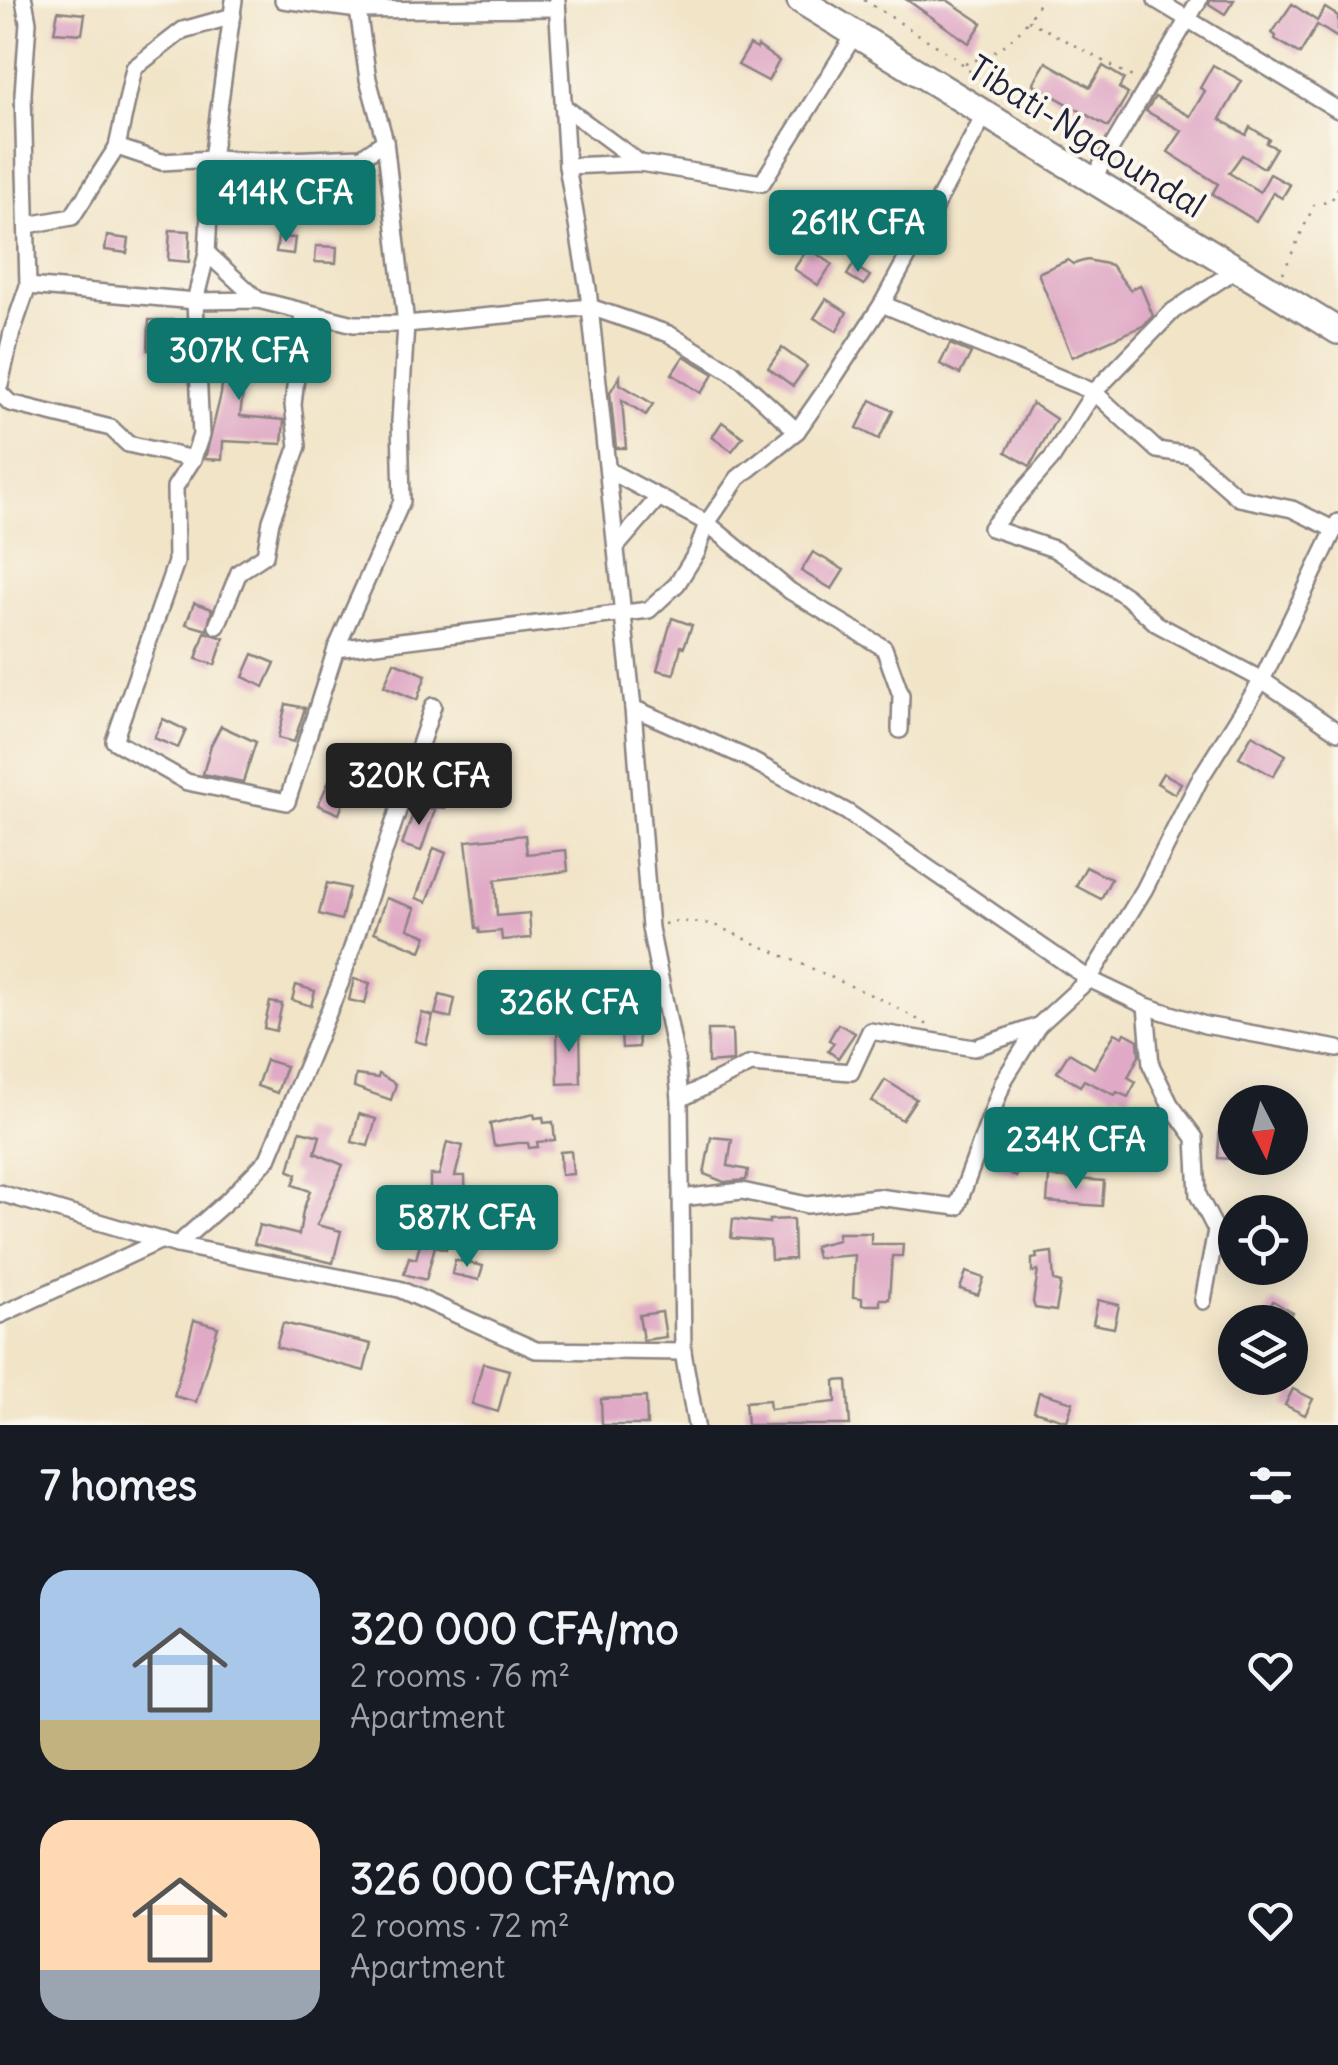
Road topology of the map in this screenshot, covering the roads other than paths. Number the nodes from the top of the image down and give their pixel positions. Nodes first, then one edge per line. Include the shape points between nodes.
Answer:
1 (24, 0) edge
2 (283, 0) edge
3 (800, 0) edge
4 (1156, 0) edge
5 (1200, 0) edge
6 (557, 4) edge
7 (364, 5) edge
8 (234, 8) edge
9 (1188, 20) junction
10 (855, 34) junction
11 (564, 106) junction
12 (1338, 110) edge
13 (984, 114) junction
14 (384, 141) junction
15 (117, 147) junction
16 (212, 159) junction
17 (640, 163) junction
18 (567, 166) junction
19 (1093, 180) junction
20 (28, 225) junction
21 (208, 253) junction
22 (1237, 270) junction
23 (28, 286) junction
24 (258, 300) junction
25 (195, 301) junction
26 (882, 304) junction
27 (590, 307) junction
28 (303, 314) junction
29 (406, 324) junction
30 (1338, 331) edge
31 (0, 384) edge
32 (1094, 392) junction
33 (0, 393) edge
34 (796, 432) junction
35 (193, 458) junction
36 (608, 470) junction
37 (659, 497) junction
38 (707, 523) junction
39 (1336, 526) edge
40 (616, 548) junction
41 (623, 613) junction
42 (217, 626) dead end
43 (336, 649) junction
44 (1262, 680) junction
45 (433, 706) dead end
46 (633, 708) junction
47 (900, 730) dead end
48 (1338, 732) edge
49 (1089, 979) junction
50 (1146, 1006) junction
51 (1038, 1026) junction
52 (1338, 1049) edge
53 (680, 1099) junction
54 (0, 1193) edge
55 (681, 1198) junction
56 (169, 1242) junction
57 (1203, 1301) dead end
58 (0, 1316) edge
59 (683, 1352) junction
60 (696, 1425) edge

1 - 20 street
2 - 7 street
3 - 10 highway, Tibati-Ngaoundal
4 - 9 street
5 - 9 street
6 - 7 street
6 - 11 street
7 - 14 street via 368,78
8 - 15 street via 183,30 134,68
8 - 16 street
9 - 12 street
9 - 19 street
10 - 13 highway, Tibati-Ngaoundal
10 - 17 street via 762,182
11 - 17 street
11 - 18 street
13 - 19 highway, Tibati-Ngaoundal
13 - 26 street
14 - 16 street via 362,157
14 - 29 street
15 - 16 street via 162,162
15 - 20 street via 72,217
16 - 21 street
17 - 18 street
18 - 27 street
19 - 22 highway, Tibati-Ngaoundal
20 - 23 street
21 - 24 street
21 - 25 street
22 - 30 highway, Tibati-Ngaoundal
22 - 32 street via 1173,311
23 - 25 street
23 - 31 street
24 - 25 street
24 - 28 street
25 - 35 street via 201,435
26 - 32 street
26 - 34 street
27 - 29 street
27 - 34 street via 669,334 732,372
27 - 36 street
28 - 29 street via 354,324
28 - 42 street via 294,405 298,446 265,555 239,572
29 - 43 street via 402,501
32 - 39 street via 1158,450 1190,455 1239,498
32 - 44 street via 1052,458 992,528 1054,549 1157,624
33 - 35 street via 10,403 111,428 128,444
34 - 38 street via 738,478
35 - 43 street via 175,487 176,562 114,741 187,782 287,802
36 - 37 street
36 - 40 street
37 - 38 street
37 - 40 street
38 - 41 street via 677,584 649,610
38 - 47 street via 790,591 884,648 901,695
39 - 44 street
40 - 41 street
41 - 43 street
41 - 46 street
44 - 48 street
44 - 49 street
45 - 56 street via 340,984 268,1159 229,1199
46 - 49 street via 847,812
46 - 53 street via 650,928
49 - 50 street
49 - 51 street
50 - 52 street via 1204,1025
50 - 57 street via 1151,1065 1195,1138 1198,1195 1216,1230
51 - 53 street via 974,1048 870,1031 851,1072 750,1064
51 - 55 street via 1004,1080 958,1207 878,1198 807,1205 742,1191
53 - 55 street
54 - 56 street
55 - 59 street
56 - 58 street
56 - 59 street via 399,1289 536,1350
59 - 60 street

